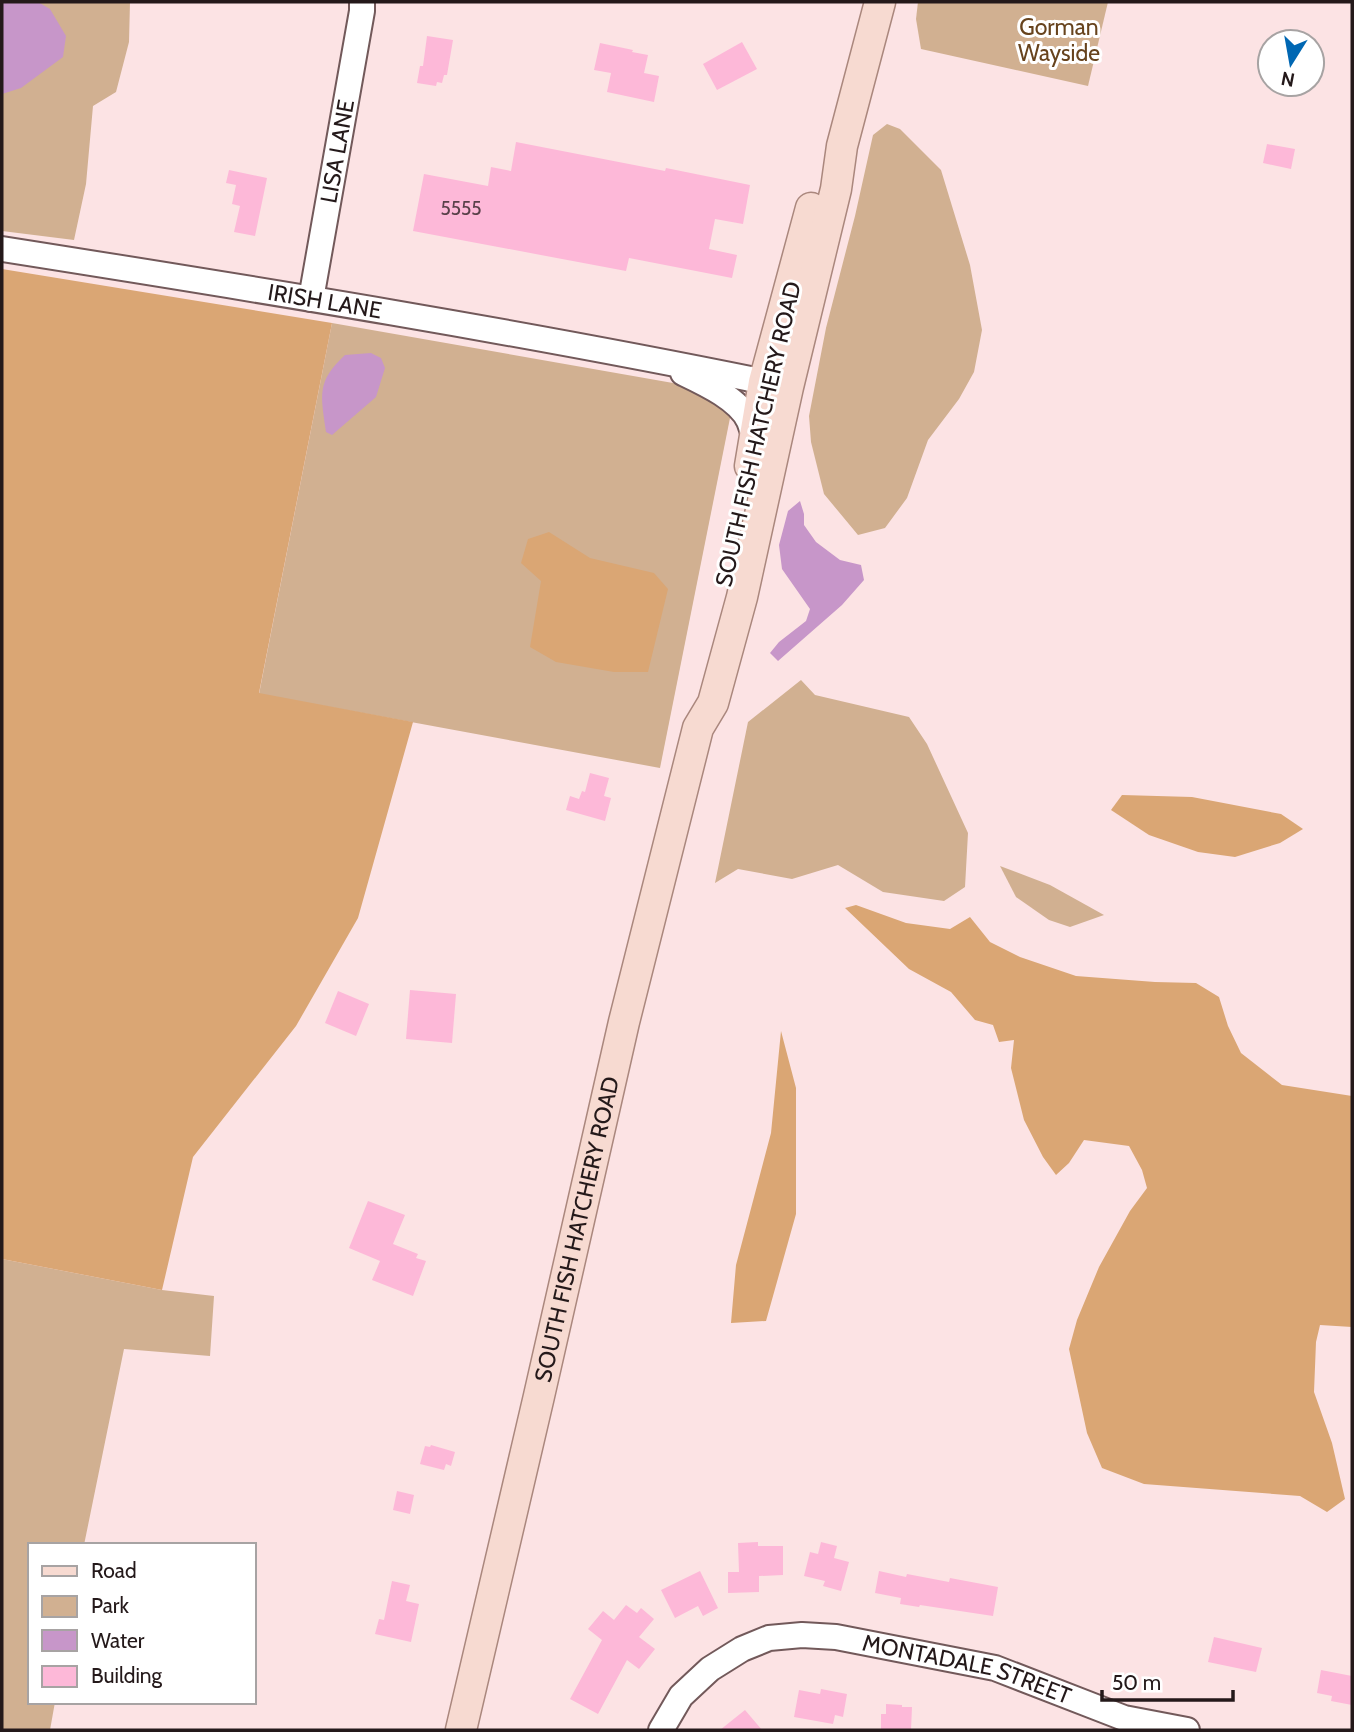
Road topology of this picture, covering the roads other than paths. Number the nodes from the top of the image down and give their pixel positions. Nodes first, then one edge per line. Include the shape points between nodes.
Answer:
1 (362, 2) edge
2 (880, 2) edge
3 (2, 248) edge
4 (311, 299) junction
5 (647, 358) junction
6 (776, 384) junction
7 (755, 442) junction
8 (698, 728) junction
9 (461, 1730) edge
10 (661, 1730) edge
11 (1187, 1730) edge

1 - 4 street, LISA LANE
2 - 6 main road, SOUTH FISH HATCHERY ROAD via 842,146 817,185
3 - 4 street, IRISH LANE
4 - 5 street, IRISH LANE
5 - 6 street, IRISH LANE
5 - 7 street, IRISH LANE via 722,393 750,421
6 - 7 main road, SOUTH FISH HATCHERY ROAD
6 - 8 main road, SOUTH FISH HATCHERY ROAD via 742,597 713,703
7 - 8 main road, SOUTH FISH HATCHERY ROAD via 695,700
8 - 9 main road, SOUTH FISH HATCHERY ROAD via 624,1022
10 - 11 street, MONTADALE STREET via 681,1696 710,1669 769,1638 802,1634 995,1668 1124,1718

